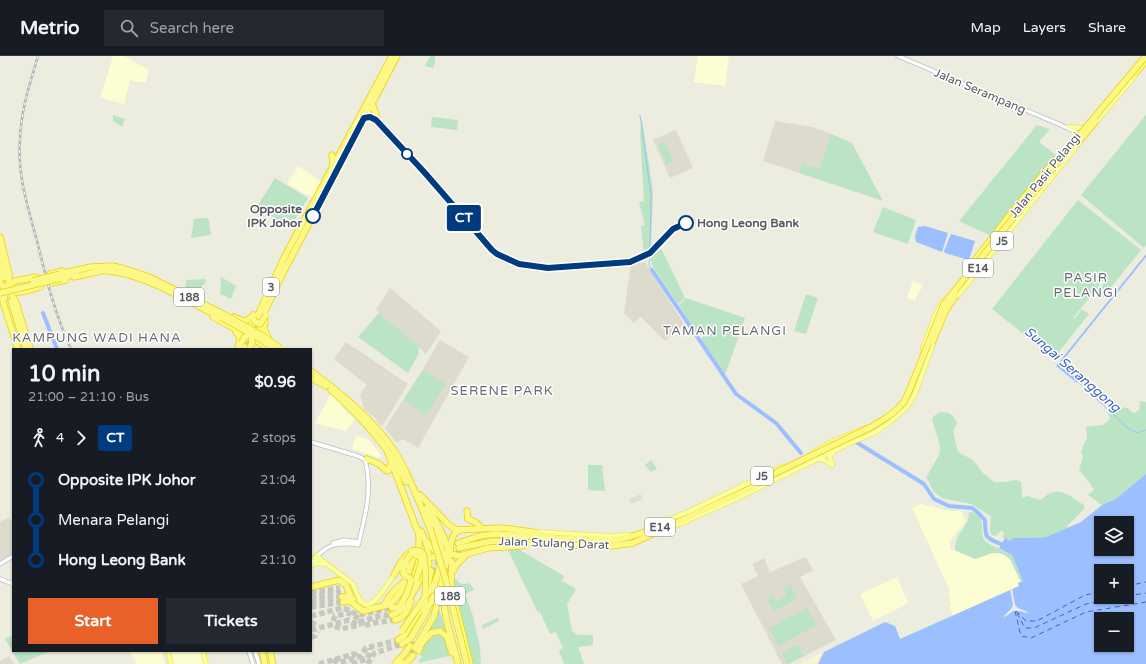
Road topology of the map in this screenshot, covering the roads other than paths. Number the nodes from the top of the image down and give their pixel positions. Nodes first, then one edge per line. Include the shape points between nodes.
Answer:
1 (392, 56) edge
2 (397, 56) edge
3 (898, 56) edge
4 (1145, 56) edge
5 (1146, 62) edge
6 (371, 101) junction
7 (362, 102) dead end
8 (377, 118) dead end
9 (1062, 125) junction
10 (1069, 127) joint
11 (1074, 131) junction
12 (1081, 131) junction
13 (1084, 136) junction
14 (1074, 139) junction
15 (1068, 149) junction
16 (332, 155) dead end
17 (334, 165) junction
18 (0, 237) edge
19 (0, 253) edge
20 (285, 256) junction
21 (288, 265) junction
22 (974, 265) junction
23 (91, 267) junction
24 (105, 270) junction
25 (0, 271) edge
26 (61, 276) junction
27 (144, 277) junction
28 (4, 278) edge
29 (19, 280) junction
30 (157, 284) junction
31 (2, 289) edge
32 (21, 292) junction
33 (0, 293) edge
34 (6, 301) edge
35 (266, 315) junction
36 (257, 316) junction
37 (234, 317) junction
38 (226, 324) junction
39 (246, 324) junction
40 (241, 332) junction
41 (268, 337) junction
42 (252, 338) edge
43 (263, 345) junction
44 (19, 348) edge
45 (26, 348) edge
46 (30, 348) edge
47 (238, 348) edge
48 (239, 348) edge
49 (268, 348) edge
50 (273, 348) edge
51 (280, 348) edge
52 (284, 348) edge
53 (312, 369) edge
54 (312, 372) edge
55 (312, 378) edge
56 (904, 396) junction
57 (345, 397) junction
58 (900, 402) junction
59 (911, 402) junction
60 (907, 407) junction
61 (372, 424) junction
62 (382, 428) dead end
63 (863, 428) junction
64 (312, 441) edge
65 (381, 444) junction
66 (816, 450) junction
67 (834, 451) junction
68 (388, 453) junction
69 (824, 454) junction
70 (367, 459) dead end
71 (818, 459) junction
72 (390, 464) junction
73 (404, 469) junction
74 (420, 495) junction
75 (467, 511) dead end
76 (482, 528) junction
77 (428, 529) junction
78 (462, 529) junction
79 (534, 532) junction
80 (423, 536) junction
81 (556, 538) junction
82 (645, 538) junction
83 (559, 545) junction
84 (457, 547) junction
85 (424, 552) dead end
86 (467, 554) junction
87 (446, 556) junction
88 (12, 557) edge
89 (314, 560) edge
90 (419, 561) dead end
91 (412, 563) junction
92 (0, 564) edge
93 (328, 564) junction
94 (427, 566) junction
95 (451, 574) junction
96 (394, 575) junction
97 (0, 579) edge
98 (405, 580) junction
99 (12, 584) edge
100 (312, 587) edge
101 (413, 591) junction
102 (382, 593) junction
103 (342, 594) junction
104 (350, 594) junction
105 (434, 596) junction
106 (403, 603) junction
107 (443, 604) junction
108 (456, 604) junction
109 (356, 605) junction
110 (392, 608) tunnel mouth
111 (425, 609) junction
112 (394, 617) junction
113 (419, 640) junction
114 (400, 642) junction
115 (414, 651) junction
116 (168, 652) edge
117 (203, 652) edge
118 (249, 652) edge
119 (255, 652) edge
120 (262, 652) edge
121 (268, 652) edge
122 (171, 664) edge
123 (206, 664) edge
124 (254, 664) edge
125 (259, 664) edge
126 (265, 664) edge
127 (272, 664) edge
128 (395, 664) edge
129 (399, 664) edge
130 (402, 664) edge
131 (406, 664) edge
132 (457, 664) edge
133 (463, 664) edge
134 (467, 664) edge
135 (470, 664) edge

1 - 6 highway, 3
2 - 6 highway, 3
3 - 9 main road, Jalan Serampang
4 - 12 main road, Jalan Pasir Pelangi / J5
4 - 15 highway, E14, bridge
5 - 13 main road, Jalan Pasir Pelangi / J5
5 - 82 highway, E14, bridge via 952,300 912,392 906,404 895,415 845,443
6 - 7 highway
6 - 8 highway
6 - 17 highway, 3
6 - 21 highway, 3
9 - 10 main road, Jalan Serampang
9 - 11 main road, Jalan Serampang
10 - 12 main road
11 - 12 main road, Jalan Serampang
11 - 14 main road
12 - 13 main road, Jalan Serampang
12 - 14 main road, Jalan Pasir Pelangi / J5
13 - 59 main road, Jalan Pasir Pelangi / J5 via 950,306
14 - 22 main road, Jalan Pasir Pelangi / J5
15 - 22 highway, bridge via 1044,173 976,259
15 - 81 highway, E14, bridge via 944,304 904,402 894,412 853,436 644,533 615,540
16 - 17 highway
17 - 20 highway, 3
18 - 28 highway
19 - 28 highway
20 - 36 highway, 3
20 - 36 highway via 263,297
21 - 35 highway
21 - 36 highway, 3
22 - 56 main road, Jalan Pasir Pelangi / J5 via 938,309
23 - 26 highway, 188
23 - 27 highway, 188 via 112,266 130,270
23 - 29 highway, bridge
24 - 26 highway, 188
24 - 27 highway, 188
24 - 32 highway
25 - 28 highway
26 - 31 highway, 188, bridge
26 - 33 highway, 188, bridge
27 - 30 highway, 188
28 - 29 highway
28 - 31 highway
28 - 31 highway via 9,281
29 - 31 highway
30 - 37 highway, bridge via 189,294
30 - 38 highway via 173,296
30 - 50 highway, 188, bridge
30 - 51 highway, 188, bridge via 221,313
31 - 32 highway
31 - 34 highway
31 - 34 highway via 12,296
32 - 34 highway
34 - 44 highway
34 - 45 highway
34 - 46 highway
35 - 36 highway, bridge via 260,324 255,322
35 - 41 highway via 264,327
35 - 42 highway, bridge
36 - 37 highway via 248,320
36 - 42 highway, bridge
37 - 39 highway, bridge
38 - 40 highway
38 - 47 highway via 239,334 241,339
39 - 40 highway, bridge via 247,328
39 - 42 highway, bridge
40 - 42 highway, bridge
41 - 42 highway, bridge
41 - 52 highway
42 - 43 highway
42 - 43 highway via 256,344
42 - 48 highway
43 - 49 highway
53 - 57 highway
54 - 57 highway, 188
55 - 65 highway, 188 via 326,386 356,412
56 - 58 main road, Jalan Pasir Pelangi / J5
56 - 59 main road
57 - 61 highway, 188
58 - 60 main road
58 - 63 main road, Jalan Pasir Pelangi / J5 via 887,415
59 - 60 main road, Jalan Pasir Pelangi / J5
60 - 67 main road, Jalan Pasir Pelangi / J5 via 874,433
61 - 62 highway
61 - 73 highway, 188 via 391,446
63 - 66 main road, Jalan Pasir Pelangi / J5
63 - 69 main road via 829,445
64 - 89 main road via 364,460 368,499 358,544 334,545 323,550
65 - 68 highway, 188
65 - 72 highway
66 - 69 main road
66 - 79 main road, Jalan Stulang Darat / J5 via 690,511 629,535
67 - 69 main road, Jalan Pasir Pelangi / J5
67 - 71 main road via 830,455 832,465
68 - 72 highway
68 - 77 highway, 188 via 404,478
69 - 71 main road, Jalan Stulang Darat / J5
70 - 72 highway via 387,471
71 - 82 main road, Jalan Stulang Darat / J5 via 738,498
72 - 80 highway via 405,489
72 - 91 highway via 420,538
72 - 98 highway via 417,537 416,547 403,569
73 - 74 highway
73 - 77 highway, 188
74 - 78 highway via 449,522 452,528
74 - 87 highway via 446,544
75 - 76 highway via 468,519
76 - 78 highway, J5
76 - 79 highway, J5
77 - 133 highway, 188, bridge
77 - 134 highway, 188, bridge via 443,570
78 - 84 highway via 454,534
79 - 81 highway
80 - 87 highway via 432,549
80 - 94 highway via 428,553
81 - 84 highway, E14 via 480,534
82 - 83 highway, Jalan Stulang Darat / E14 via 622,545
83 - 84 highway, Jalan Stulang Darat / E14 via 492,541
83 - 86 highway via 488,548
84 - 86 highway
84 - 87 highway
84 - 87 highway
85 - 91 highway
86 - 95 highway
87 - 94 highway via 431,557
87 - 95 highway via 453,563
87 - 105 highway
87 - 105 highway via 436,579
87 - 107 highway
88 - 92 main road
89 - 93 main road
89 - 93 main road
90 - 106 highway
91 - 98 highway
93 - 102 main road via 353,584 359,600 364,604 371,604
94 - 101 highway
94 - 112 highway via 404,615 401,618
95 - 108 highway via 451,587
96 - 101 highway, bridge via 413,553 420,556 422,561
96 - 102 main road
96 - 111 highway, bridge via 406,554 412,550 421,552 425,560
97 - 99 main road
98 - 102 main road via 401,574 397,575
98 - 106 highway, bridge via 410,578 411,581
98 - 109 highway via 403,589 391,604 363,611
100 - 104 highway via 339,580 346,585
101 - 112 highway via 406,605
103 - 104 highway
103 - 104 highway via 346,588
103 - 109 highway
104 - 109 highway
105 - 107 highway
105 - 111 highway, bridge
105 - 113 highway via 434,616
105 - 113 highway via 428,581 432,572 428,618
105 - 114 highway via 423,604
105 - 114 highway, bridge via 427,594 402,631
106 - 110 highway
106 - 112 highway
107 - 108 highway via 446,599 451,599
107 - 132 highway
108 - 135 highway
111 - 114 highway
113 - 115 highway
113 - 132 highway via 434,631 443,633
115 - 128 highway via 405,653
115 - 129 highway via 407,662
115 - 131 highway via 410,662
116 - 122 main road
117 - 123 main road
118 - 124 main road
119 - 125 main road
120 - 126 highway
121 - 127 highway
129 - 130 highway

